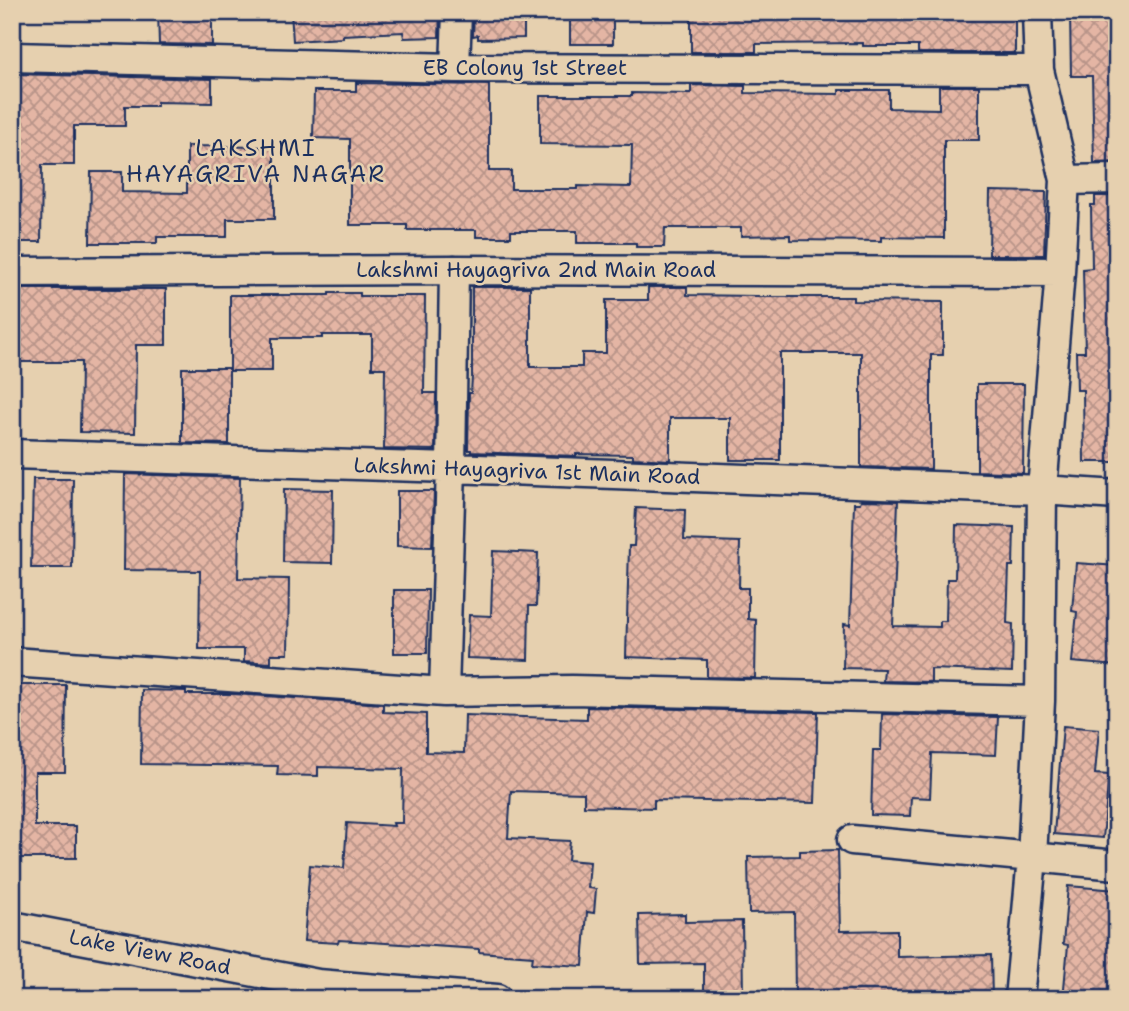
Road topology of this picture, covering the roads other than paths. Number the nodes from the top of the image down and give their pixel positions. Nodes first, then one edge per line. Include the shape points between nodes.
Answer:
1 (457, 12) edge
2 (1037, 12) edge
3 (12, 57) edge
4 (455, 68) junction
5 (1039, 70) junction
6 (1117, 179) edge
7 (1065, 180) junction
8 (454, 270) junction
9 (12, 272) edge
10 (1060, 272) junction
11 (12, 454) edge
12 (451, 468) junction
13 (1042, 490) junction
14 (1117, 495) edge
15 (12, 662) edge
16 (444, 692) junction
17 (1040, 701) junction
18 (852, 840) dead end
19 (1032, 858) junction
20 (1117, 865) edge
21 (12, 926) edge
22 (497, 999) edge
23 (1018, 999) edge

1 - 4 street
2 - 5 street
3 - 4 street, EB Colony 1st Street
4 - 5 street, EB Colony 1st Street
5 - 7 street
6 - 7 street
7 - 10 street
8 - 9 street, Lakshmi Hayagriva 2nd Main Road
8 - 10 street, Lakshmi Hayagriva 2nd Main Road
8 - 12 street
10 - 13 street
11 - 12 street, Lakshmi Hayagriva 1st Main Road
12 - 13 street, Lakshmi Hayagriva 1st Main Road
12 - 16 street
13 - 14 street, Lakshmi Hayagriva 1st Main Road
13 - 17 street
15 - 16 street
16 - 17 street via 586,690
17 - 19 street
18 - 19 street
19 - 20 street
19 - 23 street
21 - 22 street, Lake View Road via 318,984

